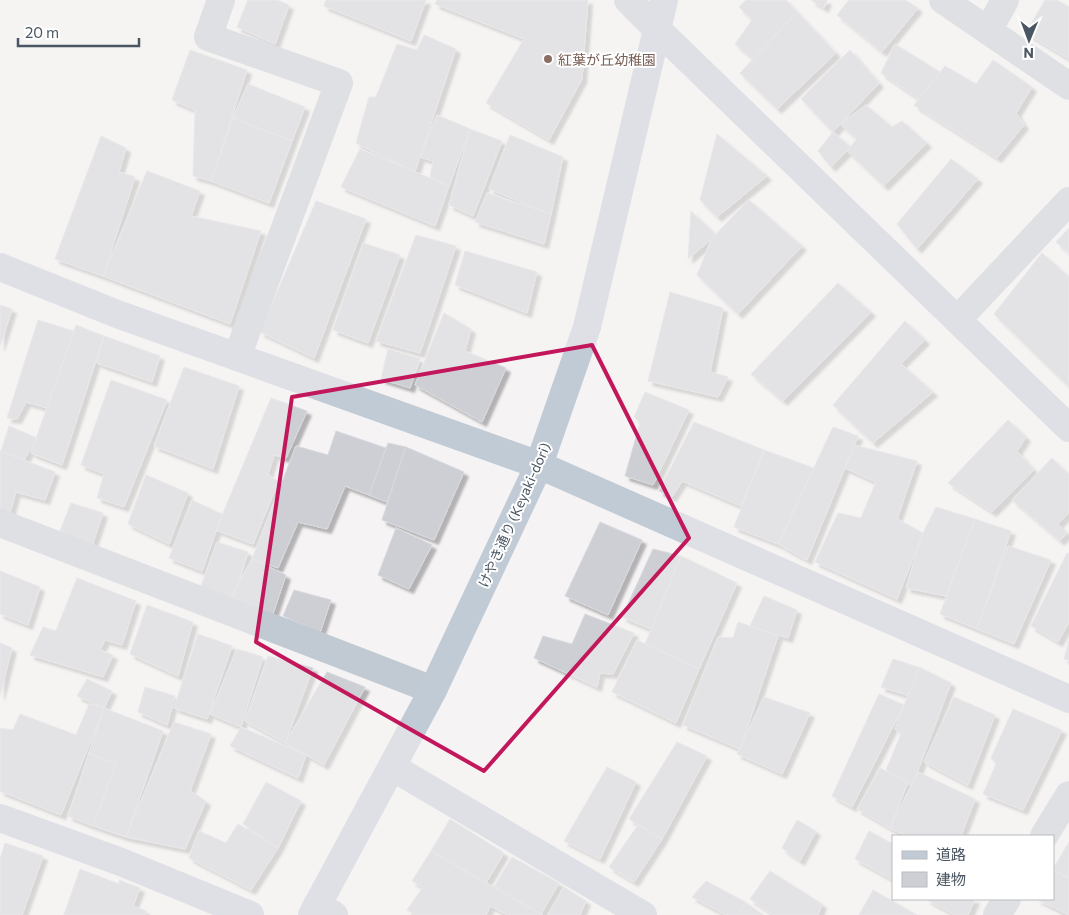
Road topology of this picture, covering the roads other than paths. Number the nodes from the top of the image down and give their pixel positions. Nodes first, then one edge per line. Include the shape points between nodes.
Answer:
1 (221, 0) edge
2 (628, 0) edge
3 (664, 0) edge
4 (943, 0) edge
5 (1005, 0) edge
6 (659, 31) junction
7 (988, 31) junction
8 (1069, 86) edge
9 (1069, 201) edge
10 (0, 267) edge
11 (958, 319) junction
12 (237, 357) junction
13 (1069, 428) edge
14 (539, 465) junction
15 (0, 523) edge
16 (433, 690) junction
17 (1069, 699) edge
18 (392, 767) junction
19 (1069, 795) edge
20 (0, 818) edge
21 (1045, 835) edge
22 (1006, 900) edge
23 (321, 912) edge
24 (250, 915) edge
25 (643, 915) edge
26 (997, 915) edge

1 - 12 street via 208,36 339,83
2 - 6 street
3 - 6 street, けやき通り (Keyaki-dori)
4 - 7 street
5 - 7 street
6 - 11 street
6 - 14 street, けやき通り (Keyaki-dori) via 587,327
7 - 8 street
9 - 11 street
10 - 12 street
11 - 13 street
12 - 14 street
14 - 16 street, けやき通り (Keyaki-dori)
14 - 17 street
15 - 16 street
16 - 18 street, けやき通り (Keyaki-dori)
18 - 23 street, けやき通り (Keyaki-dori)
18 - 25 street
19 - 21 street
20 - 24 street via 121,862
22 - 26 street

